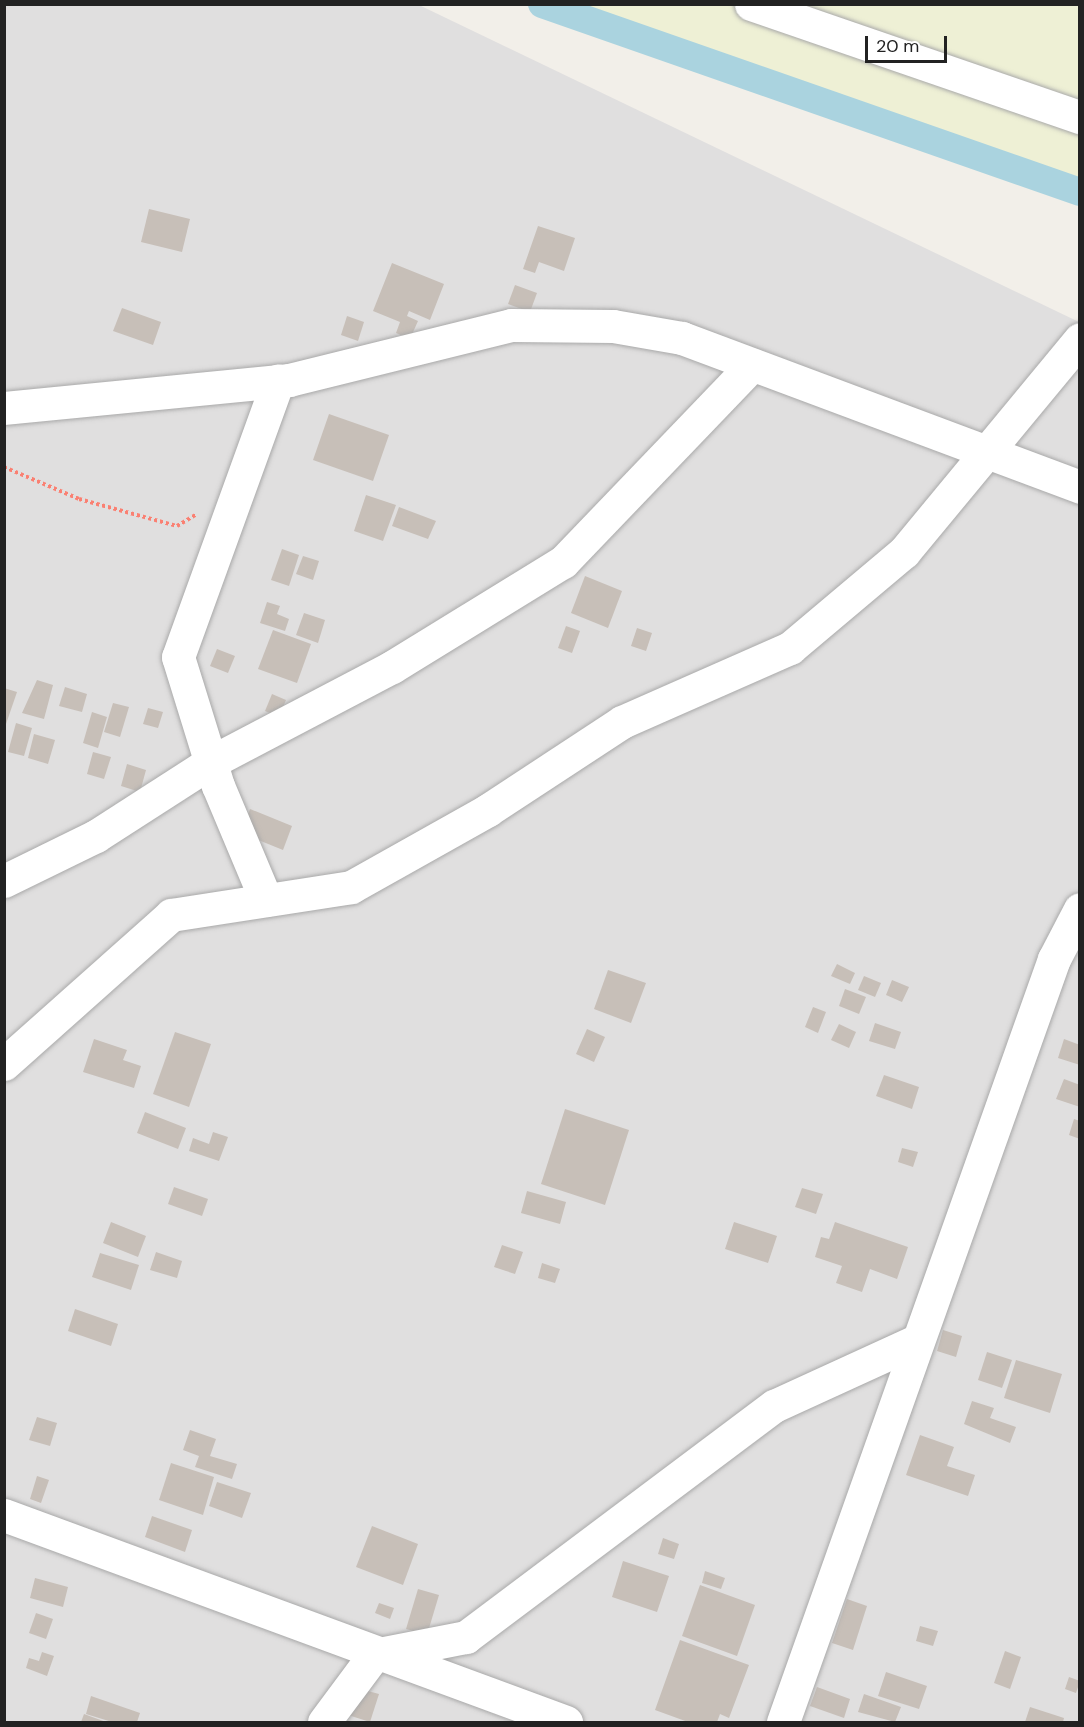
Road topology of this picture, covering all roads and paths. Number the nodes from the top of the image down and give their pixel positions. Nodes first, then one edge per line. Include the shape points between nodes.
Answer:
1 (751, 4) edge
2 (1080, 117) edge
3 (1080, 339) edge
4 (752, 365) junction
5 (278, 381) junction
6 (4, 408) edge
7 (986, 454) junction
8 (4, 467) edge
9 (242, 485) junction
10 (1080, 487) edge
11 (211, 762) junction
12 (4, 881) edge
13 (266, 900) junction
14 (1080, 909) edge
15 (4, 1064) edge
16 (918, 1340) junction
17 (4, 1515) edge
18 (374, 1655) junction
19 (324, 1722) edge
20 (566, 1722) edge
21 (783, 1722) edge

1 - 2 street
3 - 7 street
4 - 5 street via 682,338 613,326 511,325
4 - 7 street
4 - 11 street via 563,562 392,667
5 - 6 street
5 - 9 street
7 - 10 street
7 - 13 street via 904,552 790,648 622,722 488,810 351,887
8 - 9 path via 80,499 177,526
9 - 11 street via 178,657
11 - 12 street via 96,836
11 - 13 street
13 - 15 street via 171,915
14 - 16 street via 1054,959
16 - 18 street via 774,1406 466,1637
16 - 21 street
17 - 18 street
18 - 19 street
18 - 20 street

